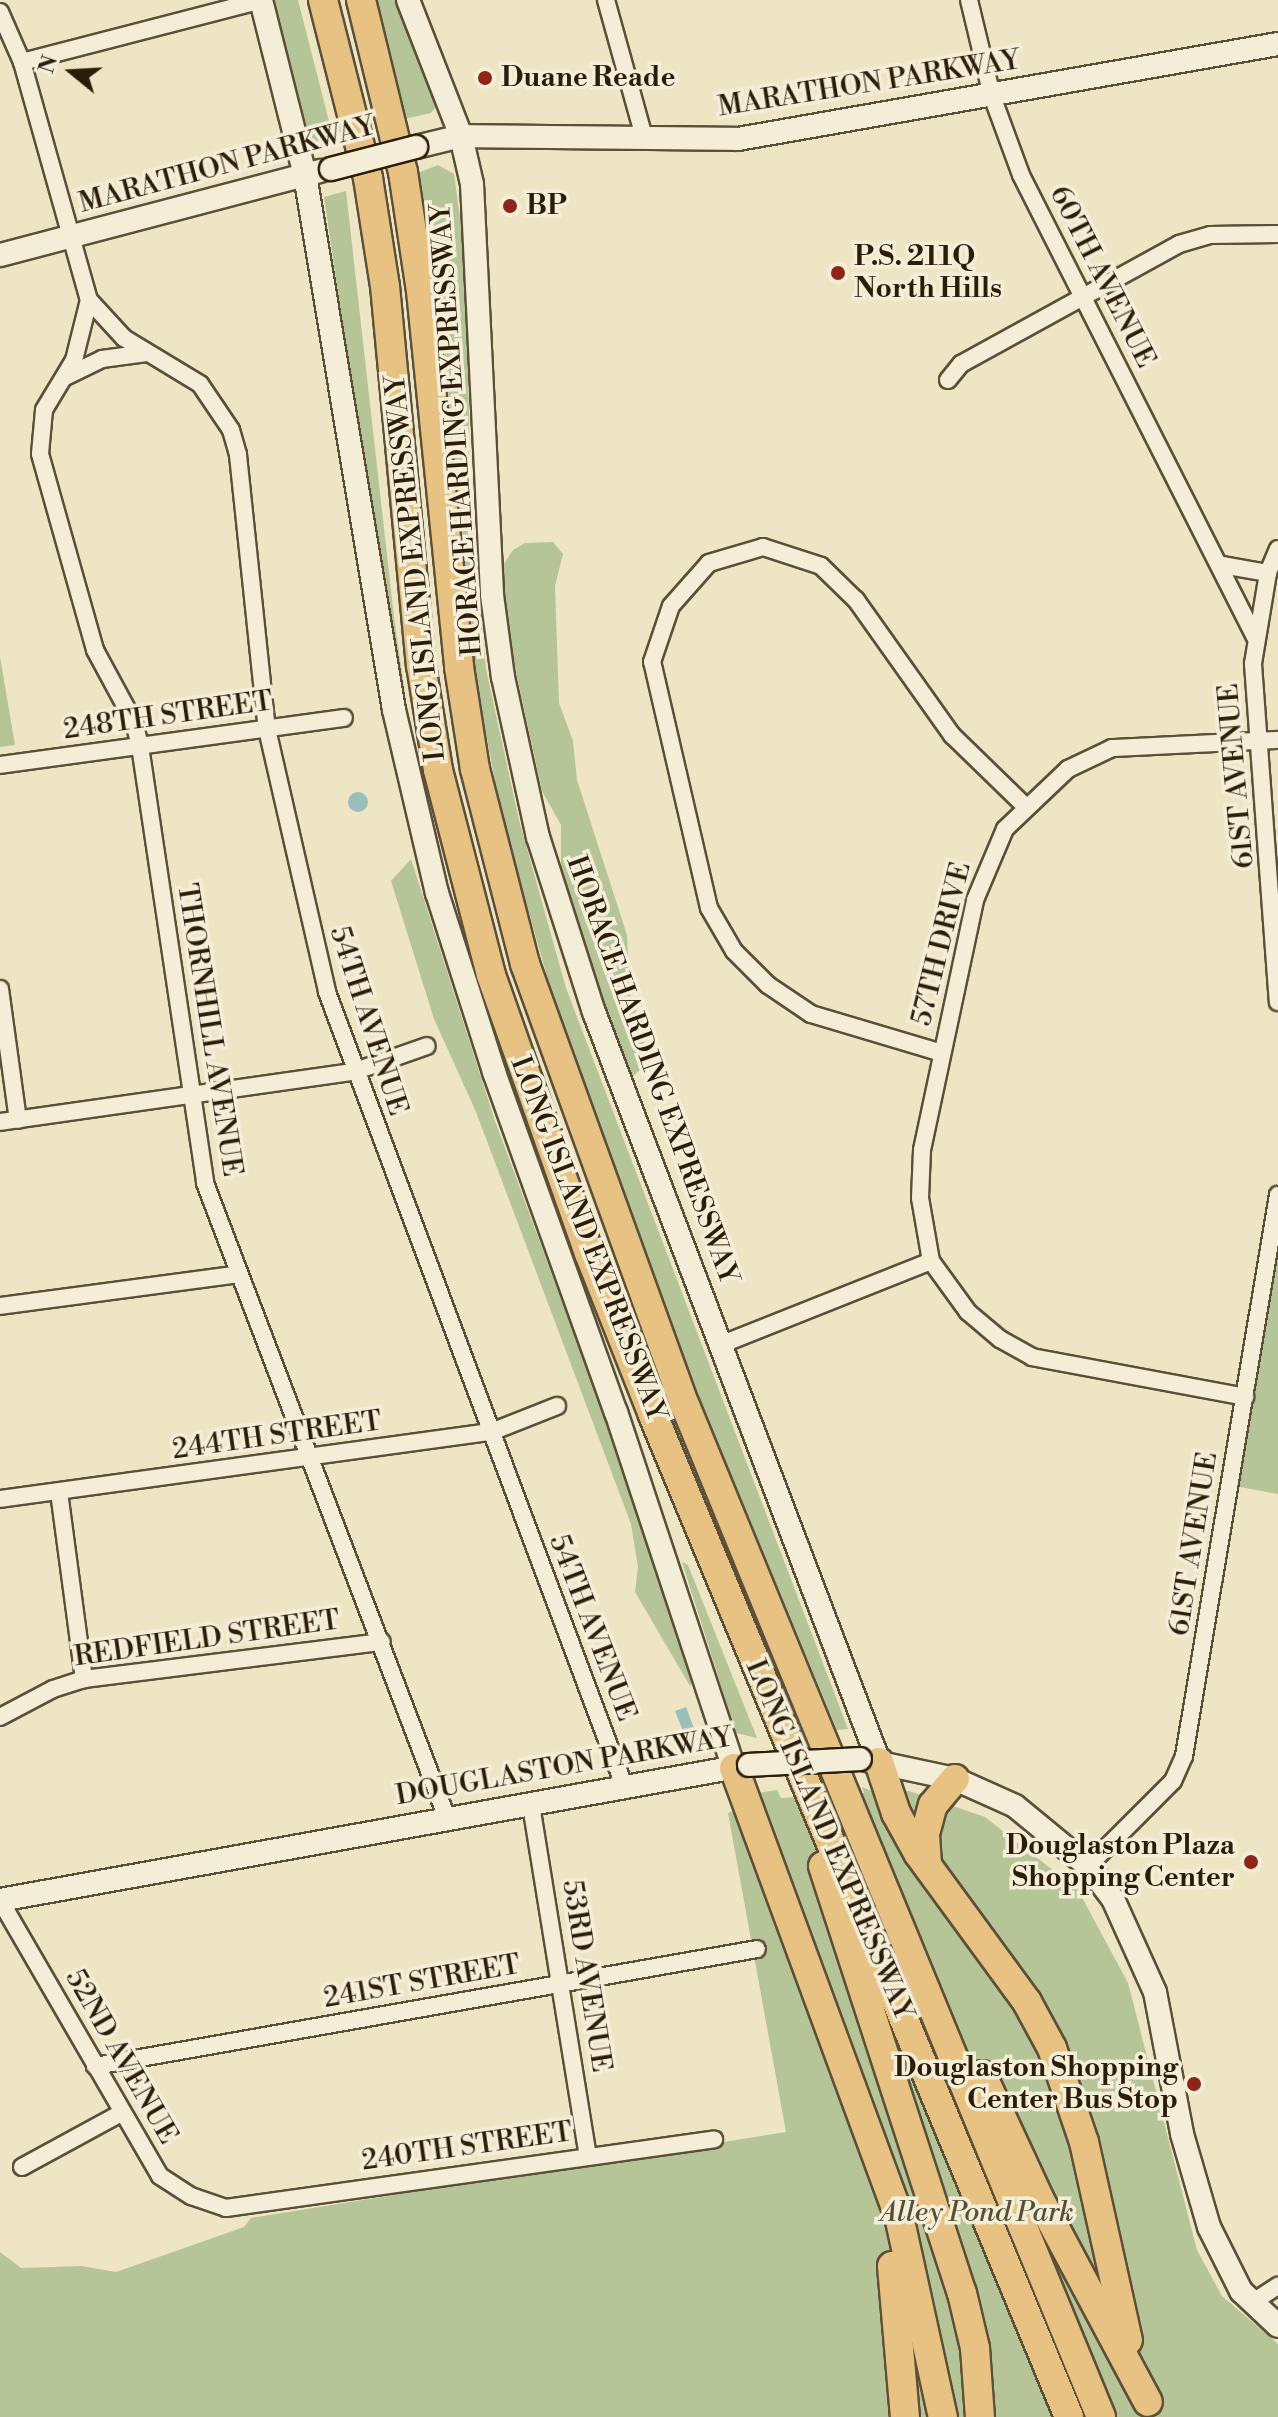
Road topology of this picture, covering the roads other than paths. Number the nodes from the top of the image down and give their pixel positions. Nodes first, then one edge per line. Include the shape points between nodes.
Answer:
1 (261, 0) edge
2 (323, 0) edge
3 (361, 0) edge
4 (408, 0) edge
5 (606, 0) edge
6 (969, 0) edge
7 (0, 12) edge
8 (1278, 44) edge
9 (22, 62) junction
10 (992, 96) junction
11 (461, 136) junction
12 (644, 137) junction
13 (305, 175) junction
14 (1278, 234) edge
15 (72, 237) junction
16 (0, 255) edge
17 (1084, 294) junction
18 (89, 300) junction
19 (147, 353) junction
20 (65, 377) junction
21 (948, 380) dead end
22 (1278, 549) edge
23 (1222, 565) junction
24 (1268, 573) junction
25 (1255, 637) junction
26 (344, 718) dead end
27 (267, 729) junction
28 (1270, 740) edge
29 (140, 746) junction
30 (0, 765) edge
31 (1025, 806) junction
32 (0, 989) edge
33 (1278, 1002) edge
34 (427, 1046) dead end
35 (942, 1053) junction
36 (353, 1072) junction
37 (189, 1097) junction
38 (18, 1120) junction
39 (0, 1122) edge
40 (1278, 1195) edge
41 (931, 1261) junction
42 (239, 1274) junction
43 (0, 1306) edge
44 (720, 1345) junction
45 (1245, 1397) junction
46 (557, 1406) dead end
47 (491, 1432) junction
48 (311, 1459) junction
49 (59, 1492) junction
50 (0, 1499) edge
51 (382, 1642) junction
52 (84, 1679) junction
53 (803, 1685) junction
54 (770, 1698) junction
55 (0, 1717) edge
56 (870, 1760) junction
57 (742, 1766) junction
58 (955, 1779) junction
59 (625, 1788) junction
60 (531, 1805) junction
61 (447, 1818) junction
62 (927, 1865) junction
63 (1088, 1866) junction
64 (0, 1900) edge
65 (757, 1949) dead end
66 (562, 1984) junction
67 (95, 2066) junction
68 (860, 2101) junction
69 (121, 2113) junction
70 (714, 2139) dead end
71 (588, 2156) junction
72 (22, 2167) dead end
73 (226, 2208) joint
74 (1278, 2286) edge
75 (1253, 2302) junction
76 (1278, 2326) edge
77 (1151, 2410) edge
78 (905, 2417) edge
79 (943, 2417) edge
80 (980, 2417) edge
81 (1069, 2417) edge
82 (1101, 2417) edge

1 - 9 street
1 - 13 main road
2 - 54 highway, LONG ISLAND EXPRESSWAY via 368,178 383,270 421,665 461,871 589,1253
3 - 53 highway, LONG ISLAND EXPRESSWAY via 403,172 421,291 459,667 496,861 525,964 623,1242
4 - 11 main road, HORACE HARDING EXPRESSWAY
5 - 12 street
6 - 10 street, 60TH AVENUE
7 - 9 street, THORNHILL AVENUE
8 - 10 main road, MARATHON PARKWAY
9 - 15 street, THORNHILL AVENUE
10 - 12 main road, MARATHON PARKWAY via 738,139
10 - 17 street, 60TH AVENUE via 1034,202
11 - 12 main road, MARATHON PARKWAY
11 - 13 main road, MARATHON PARKWAY, bridge
11 - 44 main road, HORACE HARDING EXPRESSWAY via 474,201 492,595 520,761 538,837 594,1012
13 - 15 main road, MARATHON PARKWAY
13 - 57 main road via 394,710 437,893 473,1013
14 - 17 street via 1210,235 1179,244
15 - 16 main road, MARATHON PARKWAY
15 - 18 street, THORNHILL AVENUE
17 - 21 street via 961,364
17 - 23 street, 60TH AVENUE
18 - 19 street, 54TH AVENUE via 113,328
18 - 20 street, THORNHILL AVENUE via 82,338
19 - 20 street via 102,359
19 - 27 street, 54TH AVENUE via 200,384 220,406 236,442
20 - 29 street, THORNHILL AVENUE via 44,410 40,454 95,650 134,722
22 - 24 street, 61ST AVENUE
23 - 24 street
23 - 25 street, 60TH AVENUE
24 - 25 street, 61ST AVENUE
25 - 28 street, 61ST AVENUE
26 - 27 street, 248TH STREET
27 - 29 street, 248TH STREET
27 - 36 street, 54TH AVENUE via 304,906
28 - 31 street, 57TH DRIVE via 1112,748 1068,769
28 - 33 street, 61ST AVENUE
29 - 30 street, 248TH STREET
29 - 37 street, THORNHILL AVENUE
31 - 35 street, 57TH DRIVE via 987,861
31 - 35 street via 952,735 856,600 821,566 763,547 709,563 671,606 652,662 709,908 734,951 768,985 811,1014
32 - 38 street
34 - 36 street
35 - 41 street, 57TH DRIVE via 919,1178
36 - 37 street
36 - 47 street, 54TH AVENUE
37 - 38 street
37 - 42 street, THORNHILL AVENUE via 205,1183
38 - 39 street
40 - 45 street, 61ST AVENUE
41 - 44 street
41 - 45 street via 968,1312 1032,1357
42 - 43 street
42 - 48 street, THORNHILL AVENUE
44 - 56 main road, HORACE HARDING EXPRESSWAY
45 - 63 street, 61ST AVENUE via 1184,1756 1173,1781
46 - 47 street, 244TH STREET
47 - 48 street, 244TH STREET
47 - 59 street, 54TH AVENUE
48 - 49 street, 244TH STREET
48 - 51 street, THORNHILL AVENUE
49 - 50 street, 244TH STREET
49 - 52 street
51 - 52 street, REDFIELD STREET
51 - 61 street, THORNHILL AVENUE
52 - 55 street, REDFIELD STREET
53 - 77 highway via 1013,2146
53 - 82 highway, LONG ISLAND EXPRESSWAY
54 - 80 highway via 962,2293 975,2348
54 - 81 highway, LONG ISLAND EXPRESSWAY
56 - 57 main road, DOUGLASTON PARKWAY, bridge
56 - 58 main road, DOUGLASTON PARKWAY
56 - 62 highway
57 - 59 main road, DOUGLASTON PARKWAY
57 - 68 highway
58 - 62 highway via 933,1805 925,1834
58 - 63 main road, DOUGLASTON PARKWAY via 1015,1806
59 - 60 main road, DOUGLASTON PARKWAY
60 - 61 main road, DOUGLASTON PARKWAY
60 - 66 street, 53RD AVENUE
61 - 64 main road, DOUGLASTON PARKWAY
62 - 77 highway via 1027,2002 1052,2048 1084,2142 1117,2299
63 - 75 main road, DOUGLASTON PARKWAY via 1119,1910 1155,1992 1182,2134 1209,2227 1230,2275
64 - 67 street, 52ND AVENUE
65 - 66 street, 241ST STREET
66 - 67 street, 241ST STREET
66 - 71 street, 53RD AVENUE
67 - 69 street, 52ND AVENUE
68 - 78 highway via 888,2217
68 - 79 highway via 899,2216
69 - 72 street
69 - 73 street, 52ND AVENUE via 160,2176 191,2196
70 - 71 street, 240TH STREET
71 - 73 street, 240TH STREET
74 - 75 street
75 - 76 main road, DOUGLASTON PARKWAY

